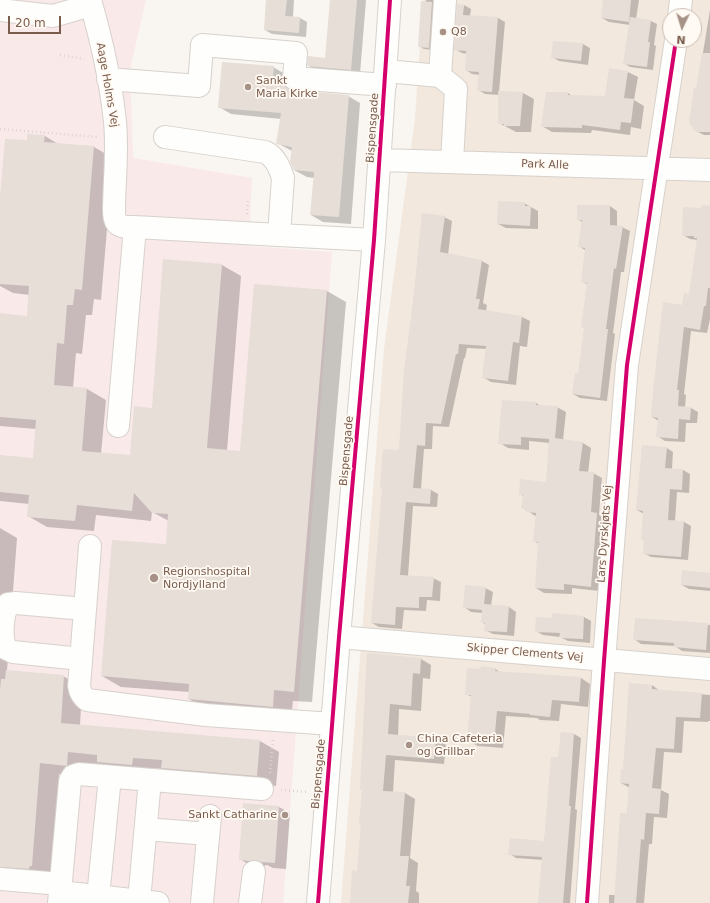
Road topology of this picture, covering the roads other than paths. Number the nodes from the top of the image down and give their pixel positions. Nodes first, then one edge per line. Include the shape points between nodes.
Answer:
1 (390, 0) edge
2 (445, 0) edge
3 (91, 2) edge
4 (51, 8) edge
5 (0, 10) edge
6 (675, 48) edge
7 (106, 71) junction
8 (440, 76) junction
9 (386, 78) junction
10 (165, 137) dead end
11 (380, 160) junction
12 (452, 162) junction
13 (657, 168) junction
14 (710, 170) edge
15 (135, 228) junction
16 (280, 235) junction
17 (374, 240) junction
18 (118, 426) dead end
19 (90, 546) dead end
20 (85, 609) junction
21 (339, 637) junction
22 (81, 659) junction
23 (604, 661) junction
24 (710, 669) edge
25 (332, 724) junction
26 (110, 777) junction
27 (150, 780) junction
28 (265, 789) road end
29 (146, 829) junction
30 (254, 872) dead end
31 (0, 879) edge
32 (60, 893) edge
33 (98, 897) junction
34 (148, 902) edge
35 (202, 903) edge
36 (250, 903) edge
37 (318, 903) edge
38 (587, 903) edge

1 - 9 street, Bispensgade
2 - 8 street
3 - 4 street
3 - 7 street, Aage Holms Vej
4 - 5 street
6 - 13 street, Lars Dyrskjøts Vej
7 - 9 street via 199,86 202,45 296,53 294,78
7 - 15 street, Aage Holms Vej via 116,139 114,218 122,227
8 - 9 street
8 - 12 street via 456,89
9 - 11 street, Bispensgade
10 - 16 street via 265,152 274,158 283,178
11 - 12 street, Park Alle
11 - 17 street, Bispensgade
12 - 13 street, Park Alle
13 - 14 street, Park Alle
13 - 23 street, Lars Dyrskjøts Vej via 627,365
15 - 16 street, Aage Holms Vej
15 - 18 street
16 - 17 street, Aage Holms Vej
17 - 21 street, Bispensgade
19 - 20 street
20 - 22 street
20 - 22 street via 16,603 8,604 4,611 2,640 5,648 13,652
21 - 23 street, Skipper Clements Vej
21 - 25 street, Bispensgade
22 - 25 street via 79,686 82,697 87,700 206,715
23 - 24 street, Skipper Clements Vej
23 - 38 street, Lars Dyrskjøts Vej
25 - 37 street, Bispensgade
26 - 27 street
26 - 32 street via 76,774 71,778
26 - 33 street
27 - 28 street
27 - 29 street
29 - 34 street
29 - 35 street via 209,825
30 - 36 street
31 - 32 street
32 - 33 street
33 - 34 street

